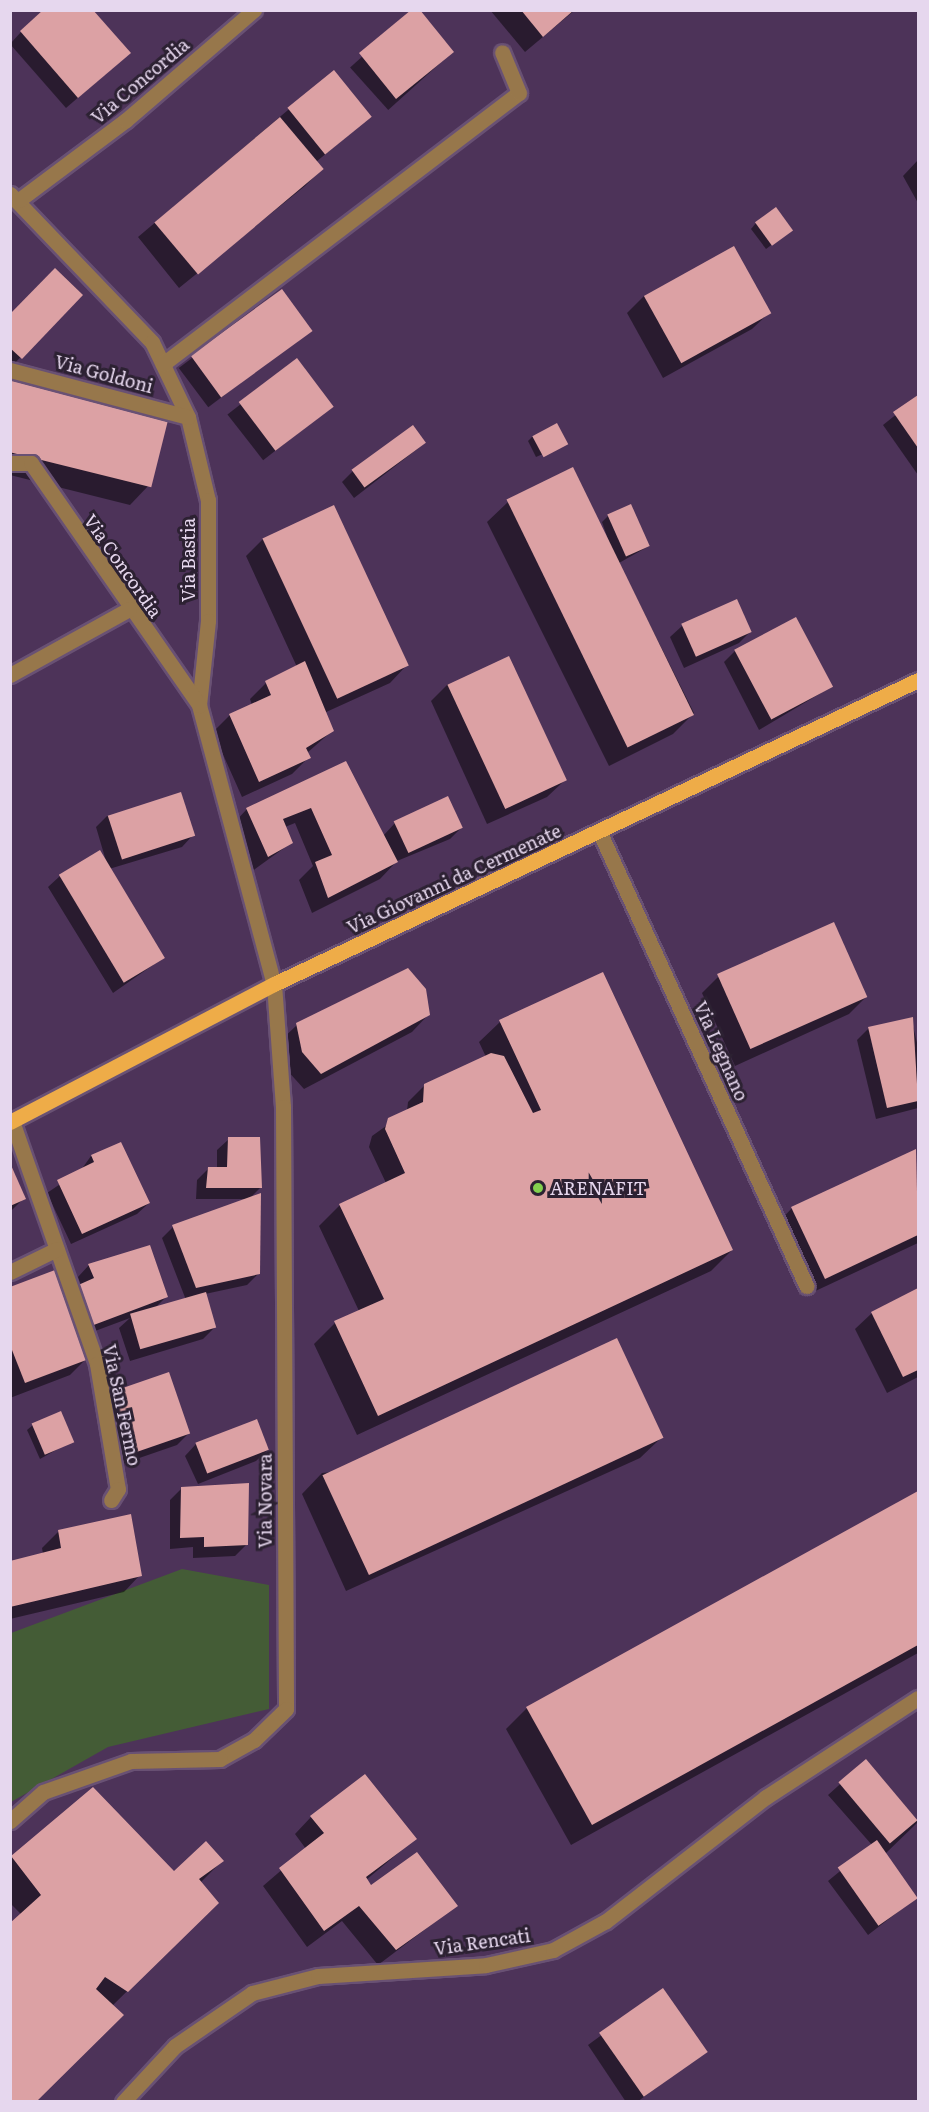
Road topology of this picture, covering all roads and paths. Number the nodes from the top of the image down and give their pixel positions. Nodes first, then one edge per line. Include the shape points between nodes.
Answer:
1 (254, 10) edge
2 (502, 52) dead end
3 (15, 197) edge
4 (163, 364) junction
5 (10, 370) edge
6 (188, 417) junction
7 (10, 463) edge
8 (129, 609) junction
9 (10, 675) edge
10 (918, 680) edge
11 (199, 705) junction
12 (600, 832) junction
13 (274, 984) junction
14 (11, 1121) edge
15 (57, 1249) junction
16 (10, 1272) edge
17 (806, 1286) dead end
18 (111, 1500) dead end
19 (918, 1698) edge
20 (10, 1821) edge
21 (123, 2102) edge

1 - 3 street, Via Concordia via 126,120
2 - 4 street via 519,93
3 - 4 street, Via Bastia via 152,342
4 - 6 street, Via Bastia
5 - 6 street, Via Goldoni
6 - 11 street, Via Bastia via 208,500 208,621
7 - 8 street, Via Concordia via 31,463
8 - 9 street
8 - 11 street, Via Concordia
10 - 12 main road, Via Giovanni da Cermenate
11 - 13 street, Via Bastia
12 - 13 main road, Via Giovanni da Cermenate
12 - 17 street, Via Legnano
13 - 14 main road, Via Giovanni da Cermenate
13 - 20 street, Via Novara via 283,1107 286,1709 254,1740 220,1759 131,1761 43,1792
14 - 15 street, Via San Fermo
15 - 16 street
15 - 18 street, Via San Fermo via 99,1376 118,1489
19 - 21 street, Via Rencati via 766,1797 606,1921 553,1950 486,1965 318,1976 252,1993 175,2046

